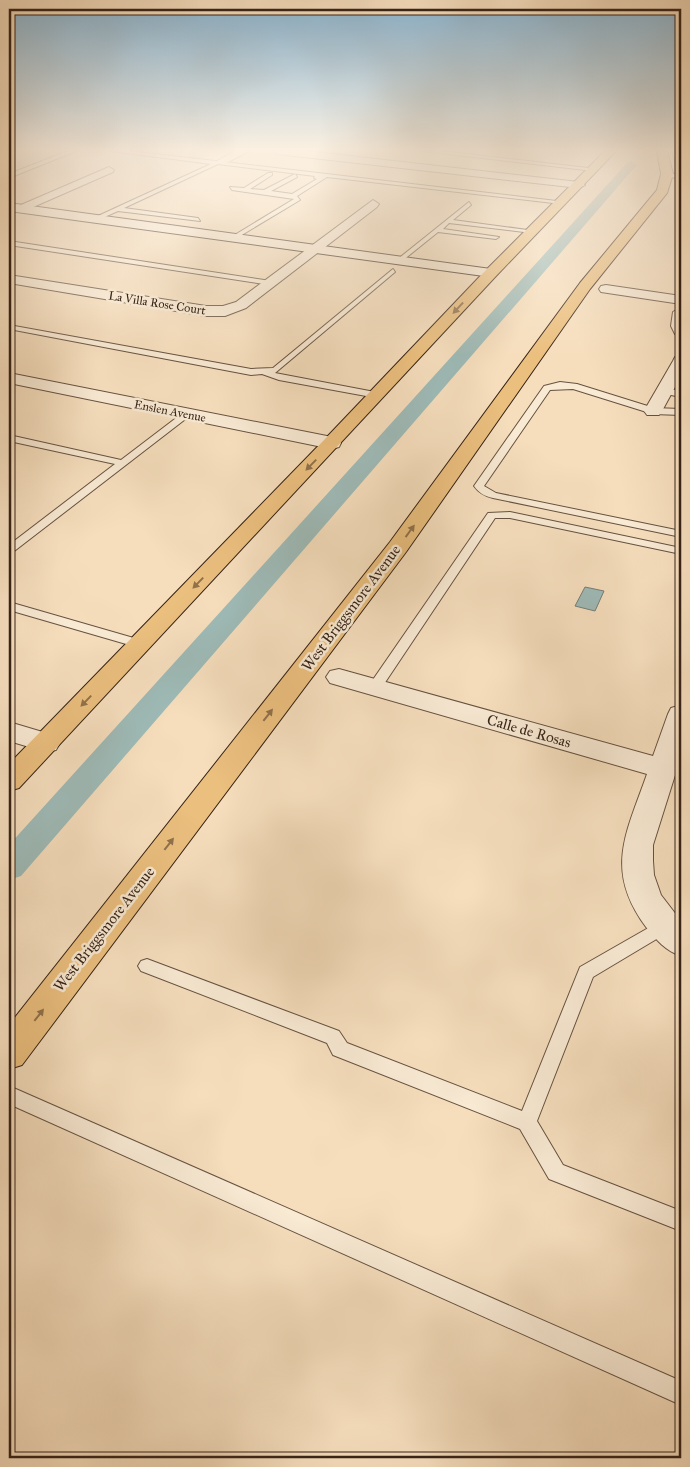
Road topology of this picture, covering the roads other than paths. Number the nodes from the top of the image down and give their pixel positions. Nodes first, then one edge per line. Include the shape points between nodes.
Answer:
1 (117, 219) edge
2 (194, 219) edge
3 (264, 219) edge
4 (353, 219) edge
5 (545, 219) edge
6 (640, 219) edge
7 (198, 220) dead end
8 (448, 221) joint
9 (438, 230) junction
10 (532, 232) junction
11 (235, 237) junction
12 (496, 237) dead end
13 (9, 243) edge
14 (315, 248) junction
15 (397, 265) junction
16 (491, 273) junction
17 (9, 279) edge
18 (271, 282) junction
19 (606, 289) dead end
20 (681, 300) edge
21 (681, 312) edge
22 (9, 327) edge
23 (681, 332) edge
24 (681, 361) edge
25 (265, 372) junction
26 (9, 378) edge
27 (673, 392) edge
28 (376, 395) junction
29 (653, 411) junction
30 (681, 412) edge
31 (187, 414) junction
32 (9, 438) edge
33 (332, 443) junction
34 (122, 463) junction
35 (681, 534) edge
36 (9, 550) edge
37 (681, 551) edge
38 (9, 606) edge
39 (140, 644) junction
40 (339, 677) dead end
41 (375, 687) junction
42 (681, 714) edge
43 (9, 731) edge
44 (46, 743) junction
45 (663, 769) junction
46 (9, 781) edge
47 (672, 934) edge
48 (147, 966) dead end
49 (9, 1053) edge
50 (9, 1095) edge
51 (527, 1122) junction
52 (681, 1221) edge
53 (681, 1393) edge

1 - 11 street
2 - 7 lane
3 - 11 lane
4 - 14 street, La Villa Rose Court
5 - 10 main road
49 -> 6 main road, West Briggsmore Avenue via 398,546 585,286
8 - 9 lane
8 - 10 lane
9 - 12 lane
9 - 15 lane
10 - 16 main road
11 - 14 street
13 - 18 lane
14 - 15 street
14 - 18 street, La Villa Rose Court
15 - 16 street
15 - 25 lane via 275,370
16 -> 28 main road
17 - 18 street, La Villa Rose Court via 214,312 234,309
19 - 20 street
21 - 23 street
22 - 25 lane
24 - 27 street
25 - 28 lane
26 - 31 street, Enslen Avenue
27 - 29 street
28 - 33 main road
29 - 30 lane
29 - 35 lane via 574,386 547,388 479,486 493,495
31 - 33 street, Enslen Avenue
31 - 34 lane
32 - 34 lane
33 -> 39 main road
34 - 36 lane
37 - 41 lane via 510,515 492,515
38 - 39 lane
39 -> 44 main road
40 - 41 street, Calle de Rosas
41 - 45 street, Calle de Rosas
42 - 45 street
43 - 44 street
44 - 46 main road
45 - 47 street via 638,846 636,866 638,881 649,906
47 - 51 lane via 586,972
48 - 51 lane via 333,1037 340,1049
50 - 53 lane
51 - 52 lane via 556,1172

